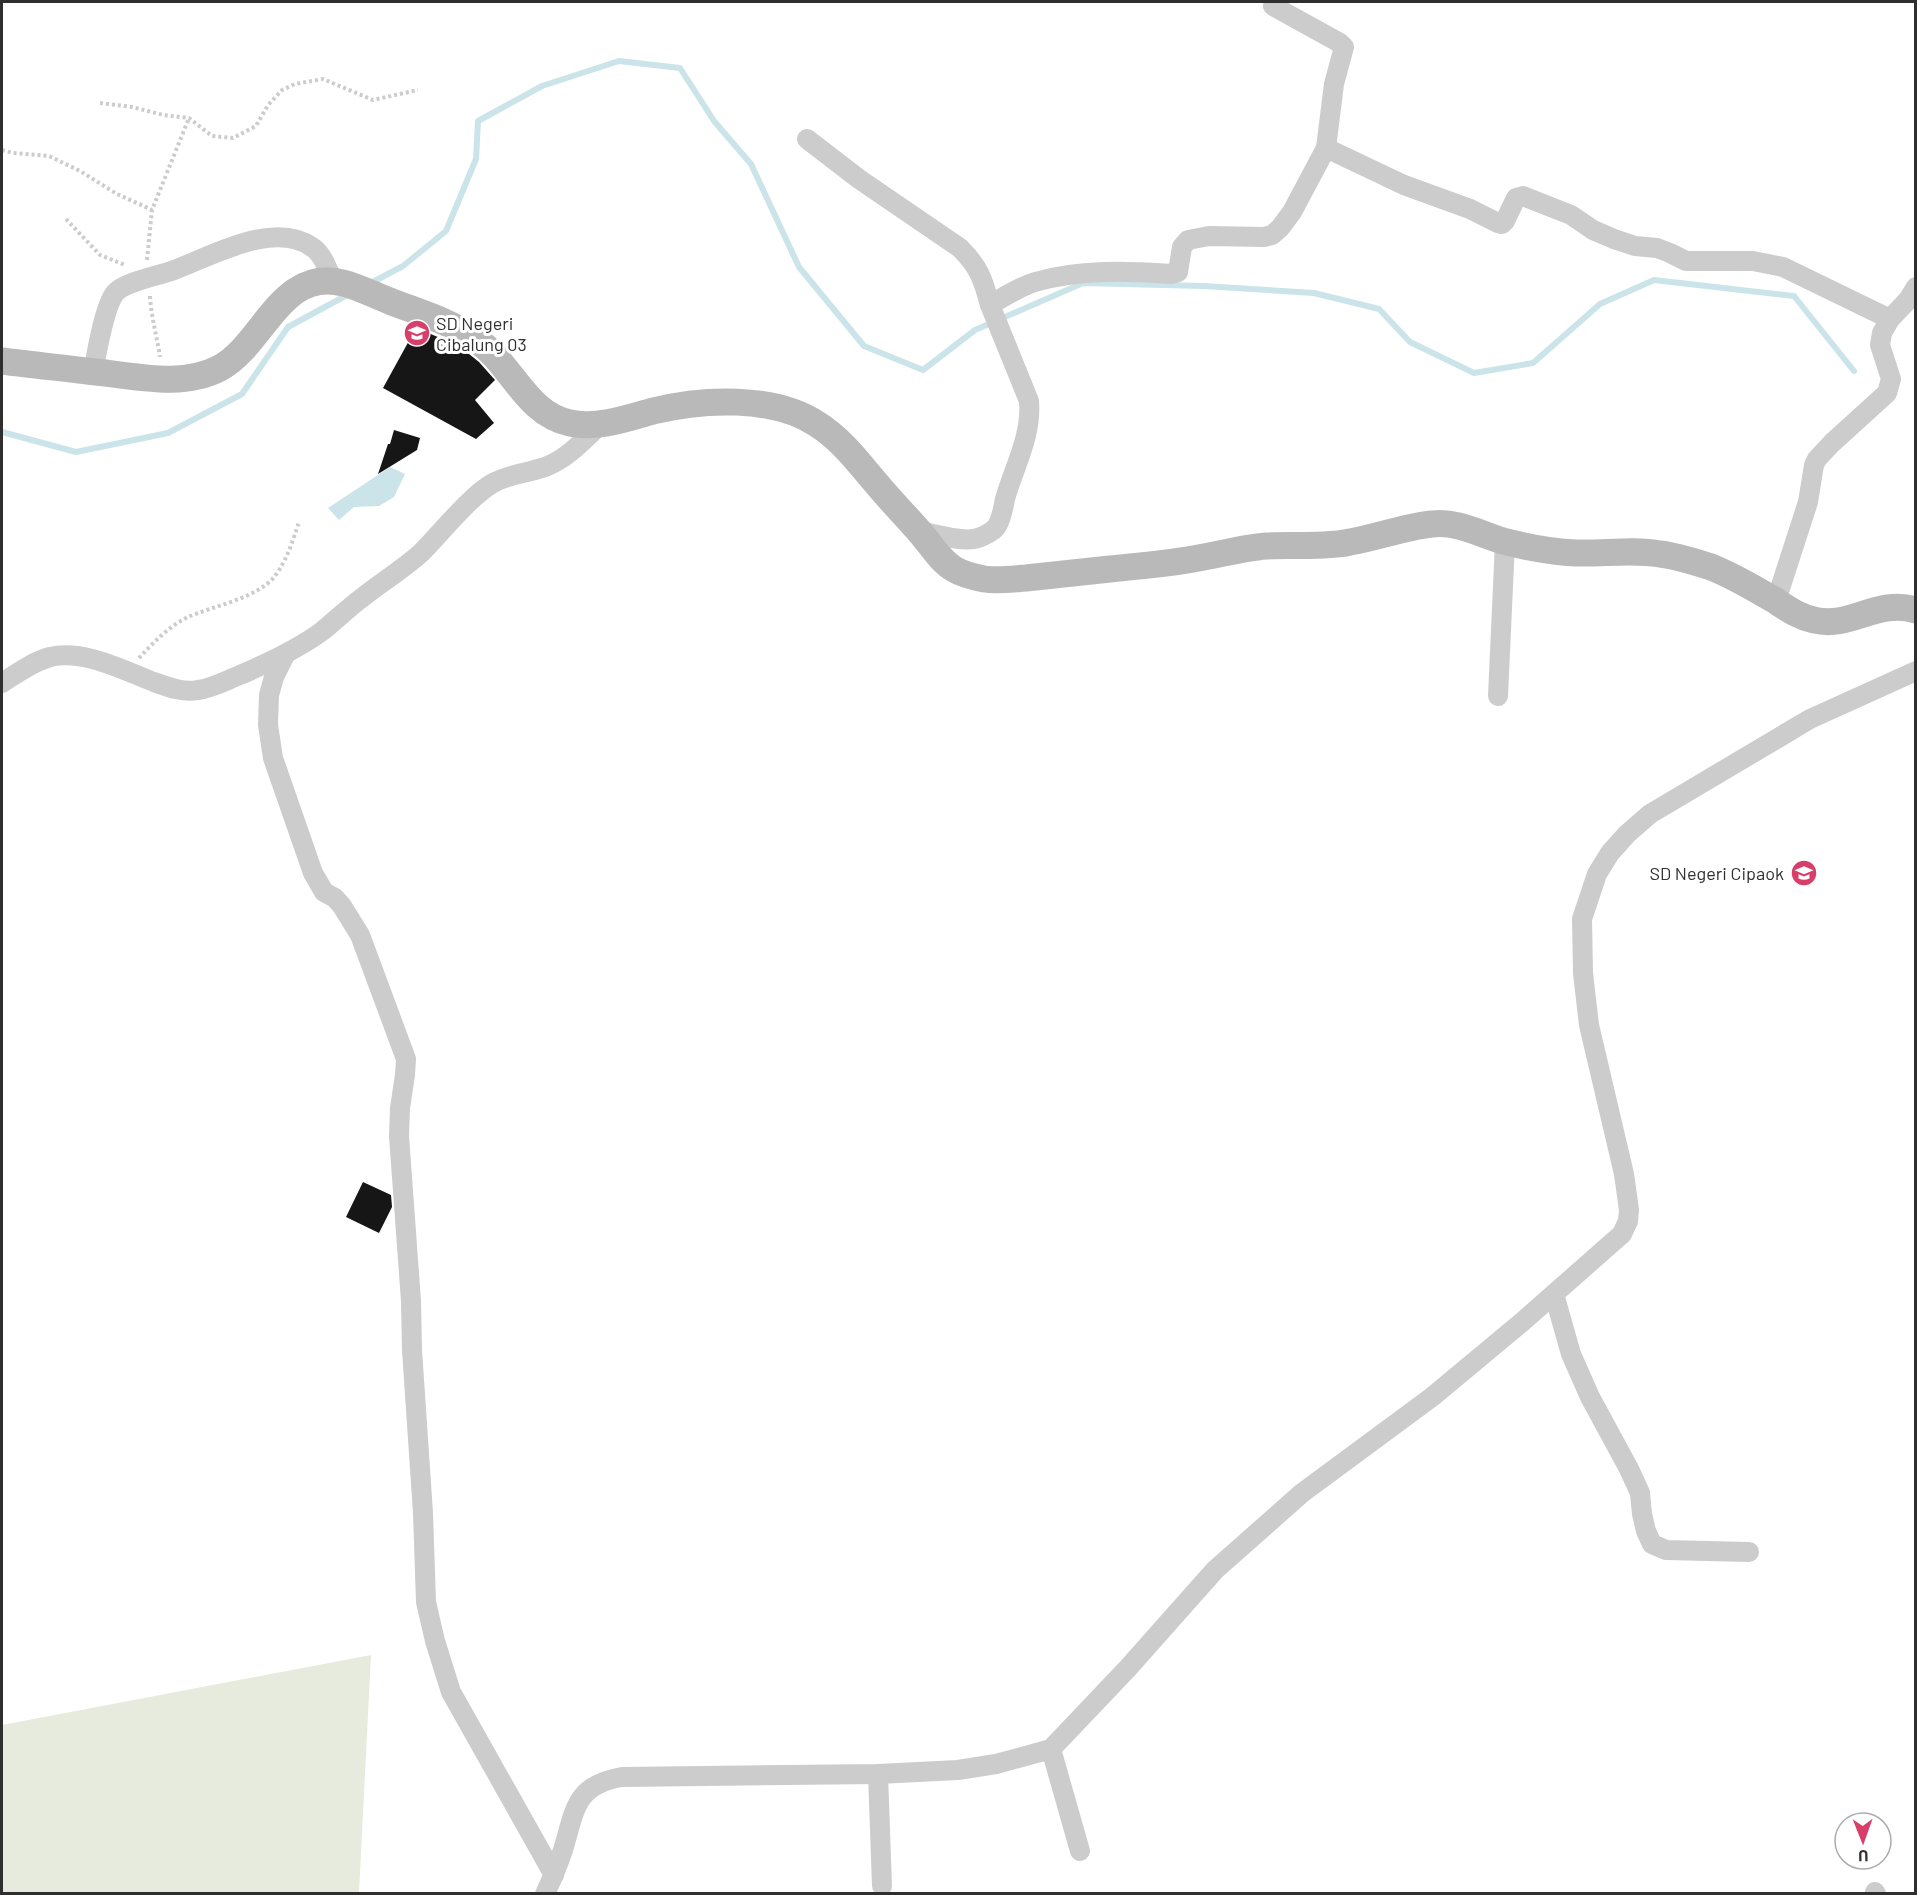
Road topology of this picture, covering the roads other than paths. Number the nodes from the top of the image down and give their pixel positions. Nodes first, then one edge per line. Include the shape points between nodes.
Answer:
1 (1273, 6) dead end
2 (807, 139) dead end
3 (1326, 148) junction
4 (338, 282) junction
5 (1916, 287) edge
6 (992, 313) junction
7 (1890, 319) junction
8 (2, 361) edge
9 (93, 372) junction
10 (602, 423) junction
11 (919, 531) junction
12 (1505, 542) junction
13 (1776, 601) junction
14 (1916, 610) edge
15 (285, 655) junction
16 (1916, 672) edge
17 (2, 683) edge
18 (1498, 696) dead end
19 (1554, 1294) junction
20 (1749, 1552) dead end
21 (1051, 1749) junction
22 (878, 1774) junction
23 (1080, 1851) dead end
24 (554, 1875) junction
25 (882, 1886) dead end
26 (545, 1893) edge

1 - 3 street via 1344,47 1334,84
2 - 6 street via 960,248 981,276
3 - 6 street via 1292,212 1272,235 1188,240 1182,247 1178,272 1172,274 1093,271 1034,282
3 - 7 street via 1404,186 1498,223 1505,221 1516,198 1523,196 1571,214 1614,239 1657,248 1686,261 1753,261 1783,267
4 - 9 street via 310,284 292,292 240,352 208,373 189,378 148,379
4 - 9 street via 313,247 282,236 255,239 126,285 110,301
4 - 10 street via 441,321 478,341 530,400 555,418 580,425
5 - 7 street
6 - 11 street via 1029,401 1030,414 1002,516 995,529 977,539
7 - 13 street via 1880,345 1890,386 1817,459 1808,502
8 - 9 street
10 - 11 street via 708,402 764,405 804,417 854,454
10 - 15 street via 566,455 492,484 406,566
11 - 12 street via 956,571 1000,580 1188,560 1266,546 1348,543 1439,523 1455,524
12 - 13 street via 1572,553 1661,554 1729,574
12 - 18 street
13 - 14 street via 1808,619 1828,622 1842,622 1880,608
15 - 17 street via 195,691 167,687 119,667 69,655 49,657
15 - 24 street via 274,677 268,704 273,758 313,873 324,892 342,906 360,935 406,1059 399,1136 426,1602 451,1692
16 - 19 street via 1810,719 1650,814 1627,834 1601,867 1582,919 1583,973 1588,1025 1624,1174 1628,1221 1622,1234
19 - 20 street via 1571,1354 1640,1493 1652,1544 1666,1550
19 - 21 street via 1432,1397 1302,1493 1215,1570
21 - 22 street via 958,1770
21 - 23 street
22 - 24 street via 606,1780 578,1801
22 - 25 street
24 - 26 street

